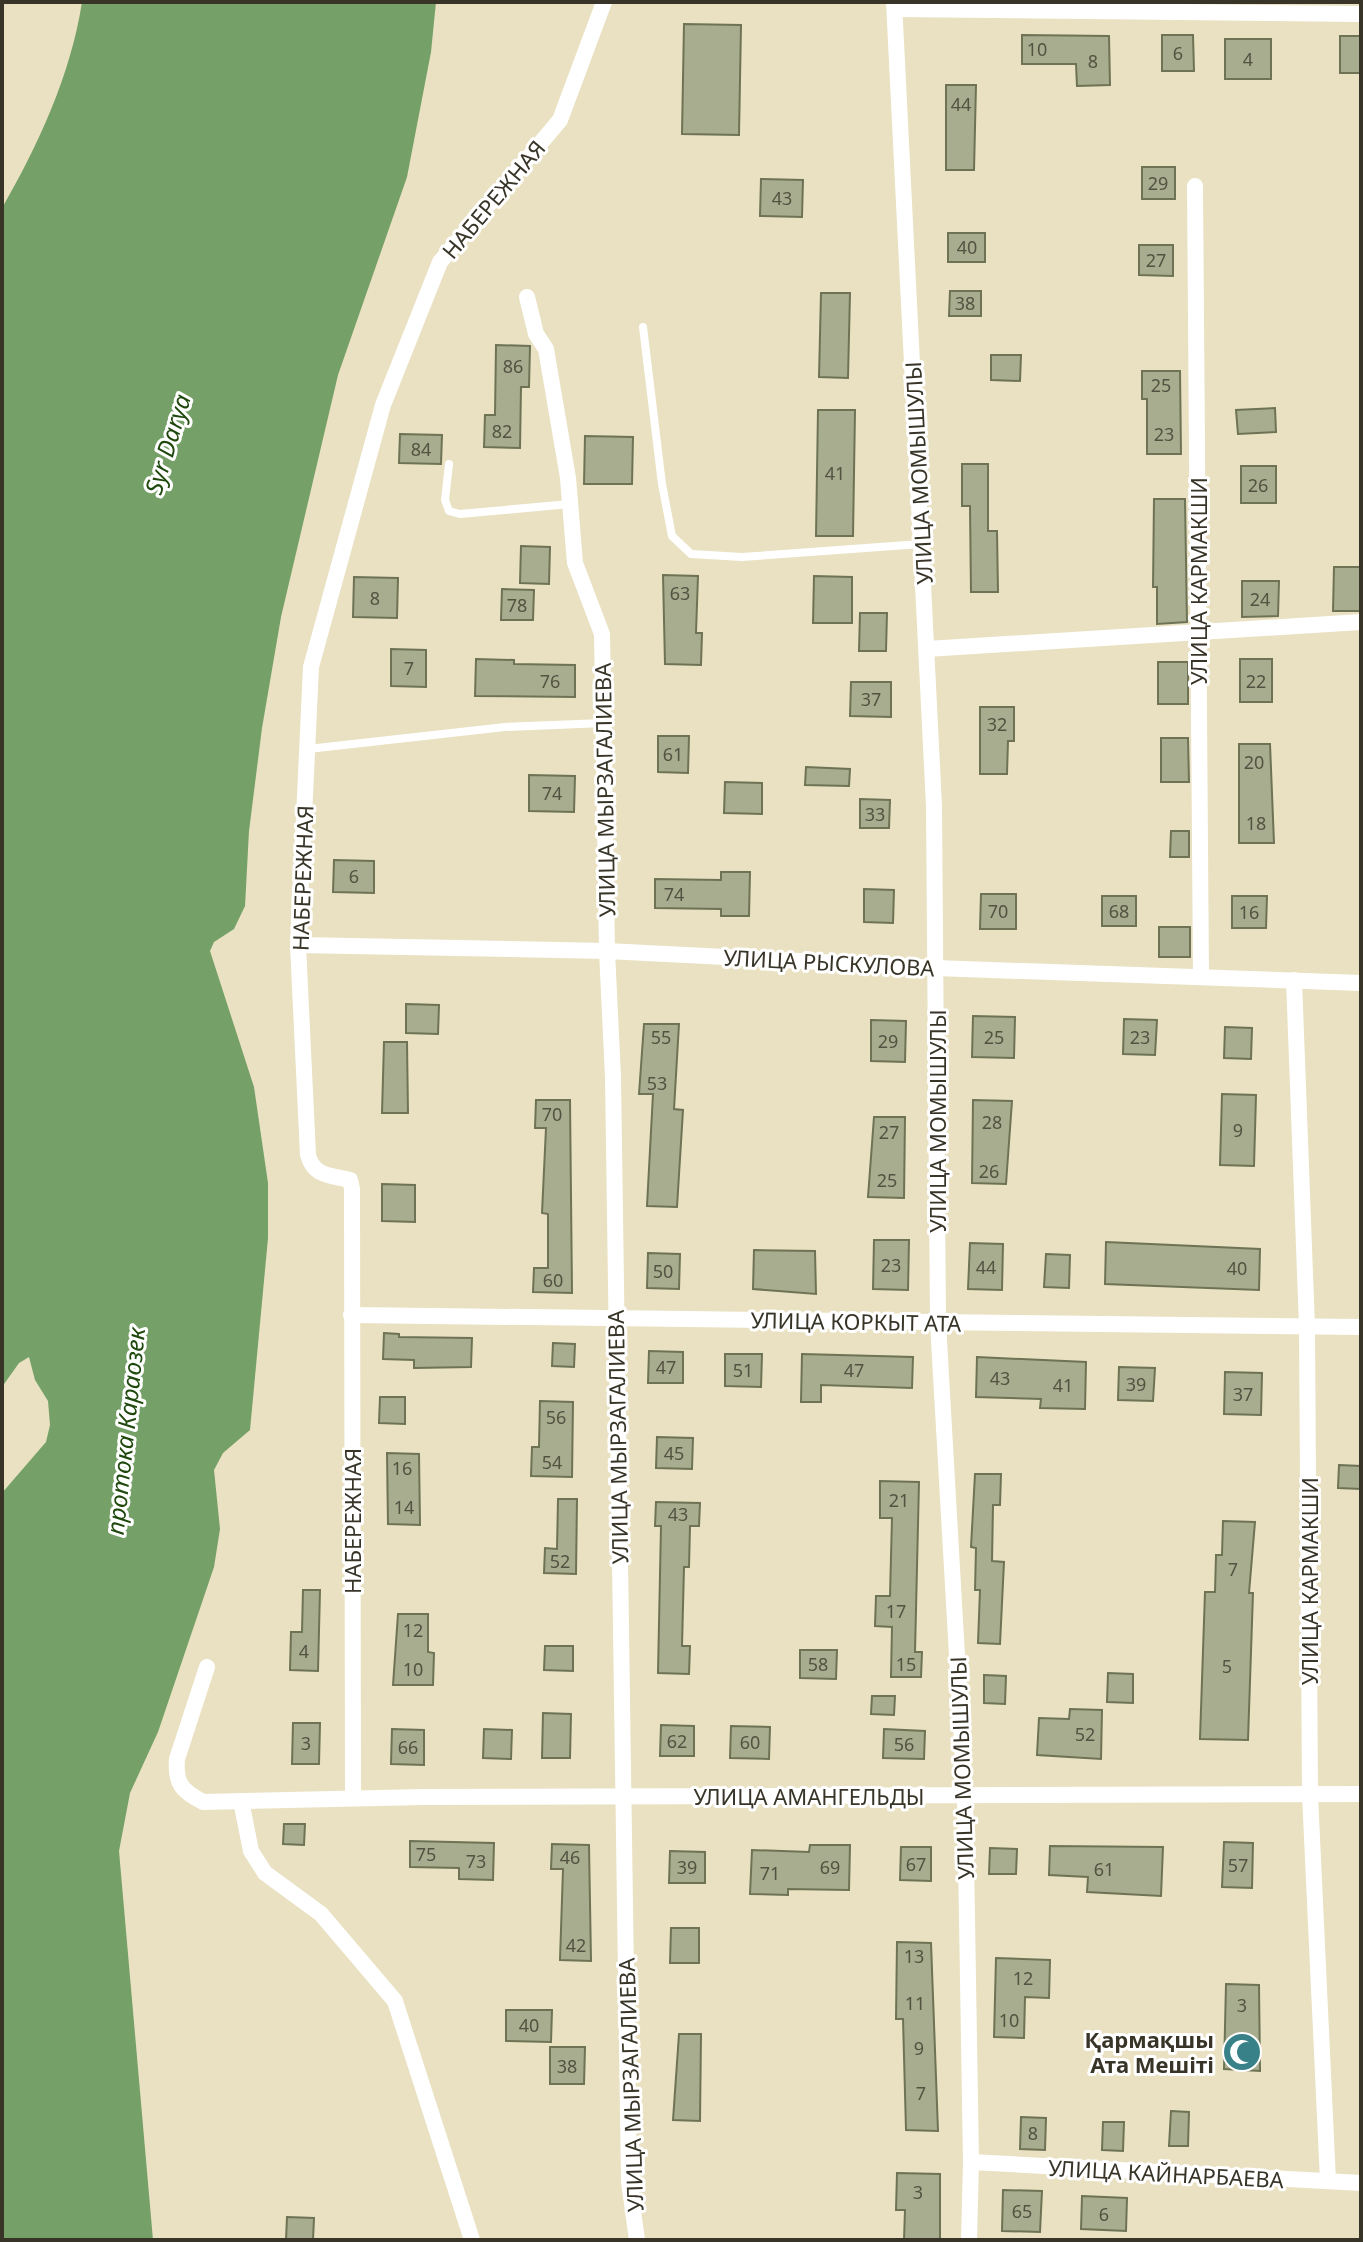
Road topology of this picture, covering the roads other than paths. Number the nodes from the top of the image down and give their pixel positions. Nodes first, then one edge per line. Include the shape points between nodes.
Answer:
1 (604, 2) edge
2 (894, 5) edge
3 (1361, 14) edge
4 (1195, 186) dead end
5 (527, 297) dead end
6 (643, 327) dead end
7 (449, 464) dead end
8 (570, 504) junction
9 (921, 544) junction
10 (1361, 622) edge
11 (1199, 633) junction
12 (927, 649) junction
13 (603, 723) junction
14 (307, 749) junction
15 (298, 945) junction
16 (607, 951) junction
17 (936, 968) junction
18 (1201, 976) junction
19 (1294, 980) junction
20 (1361, 983) edge
21 (351, 1315) junction
22 (614, 1318) junction
23 (938, 1323) junction
24 (1307, 1327) junction
25 (1361, 1327) edge
26 (207, 1667) dead end
27 (1361, 1794) edge
28 (1310, 1795) junction
29 (965, 1796) junction
30 (625, 1797) junction
31 (353, 1798) junction
32 (241, 1801) junction
33 (971, 2162) junction
34 (1328, 2181) junction
35 (1361, 2183) edge
36 (472, 2240) edge
37 (637, 2240) edge
38 (969, 2240) edge

1 - 14 street, НАБЕРЕЖНАЯ via 560,120 440,262 383,405 311,667
2 - 3 street
2 - 9 street, УЛИЦА МОМЫШУЛЫ
4 - 11 street, УЛИЦА КАРМАКШИ
5 - 8 street via 536,334 546,349
6 - 9 lane via 672,536 691,554 742,557
7 - 8 lane via 449,511
8 - 13 street, УЛИЦА МЫРЗАГАЛИЕВА via 575,563 602,634
9 - 12 street, УЛИЦА МОМЫШУЛЫ
10 - 11 street
11 - 12 street
11 - 18 street, УЛИЦА КАРМАКШИ
12 - 17 street, УЛИЦА МОМЫШУЛЫ
13 - 14 lane via 505,727
13 - 16 street, УЛИЦА МЫРЗАГАЛИЕВА
14 - 15 street, НАБЕРЕЖНАЯ
15 - 16 street, УЛИЦА РЫСКУЛОВА
15 - 21 street, НАБЕРЕЖНАЯ via 308,1155 320,1174 350,1180
16 - 17 street, УЛИЦА РЫСКУЛОВА
16 - 22 street, УЛИЦА МЫРЗАГАЛИЕВА
17 - 18 street, УЛИЦА РЫСКУЛОВА
17 - 23 street, УЛИЦА МОМЫШУЛЫ
18 - 19 street, УЛИЦА РЫСКУЛОВА
19 - 20 street, УЛИЦА РЫСКУЛОВА
19 - 24 street, УЛИЦА КАРМАКШИ
21 - 22 street, УЛИЦА КОРКЫТ АТА
21 - 31 street, НАБЕРЕЖНАЯ
22 - 23 street, УЛИЦА КОРКЫТ АТА
22 - 30 street, УЛИЦА МЫРЗАГАЛИЕВА
23 - 24 street, УЛИЦА КОРКЫТ АТА
23 - 29 street, УЛИЦА МОМЫШУЛЫ
24 - 25 street, УЛИЦА КОРКЫТ АТА
24 - 28 street, УЛИЦА КАРМАКШИ
26 - 32 street, УЛИЦА АМАНГЕЛЬДЫ via 175,1775 182,1791 203,1802
27 - 28 street, УЛИЦА АМАНГЕЛЬДЫ
28 - 29 street, УЛИЦА АМАНГЕЛЬДЫ
28 - 34 street, УЛИЦА КАРМАКШИ
29 - 30 street, УЛИЦА АМАНГЕЛЬДЫ
29 - 33 street, УЛИЦА МОМЫШУЛЫ
30 - 31 street, УЛИЦА АМАНГЕЛЬДЫ
30 - 37 street, УЛИЦА МЫРЗАГАЛИЕВА via 629,2182
31 - 32 street, УЛИЦА АМАНГЕЛЬДЫ
32 - 36 street via 251,1851 265,1873 321,1914 395,2001
33 - 34 street, УЛИЦА КАЙНАРБАЕВА
33 - 38 street, УЛИЦА МОМЫШУЛЫ
34 - 35 street, УЛИЦА КАЙНАРБАЕВА

